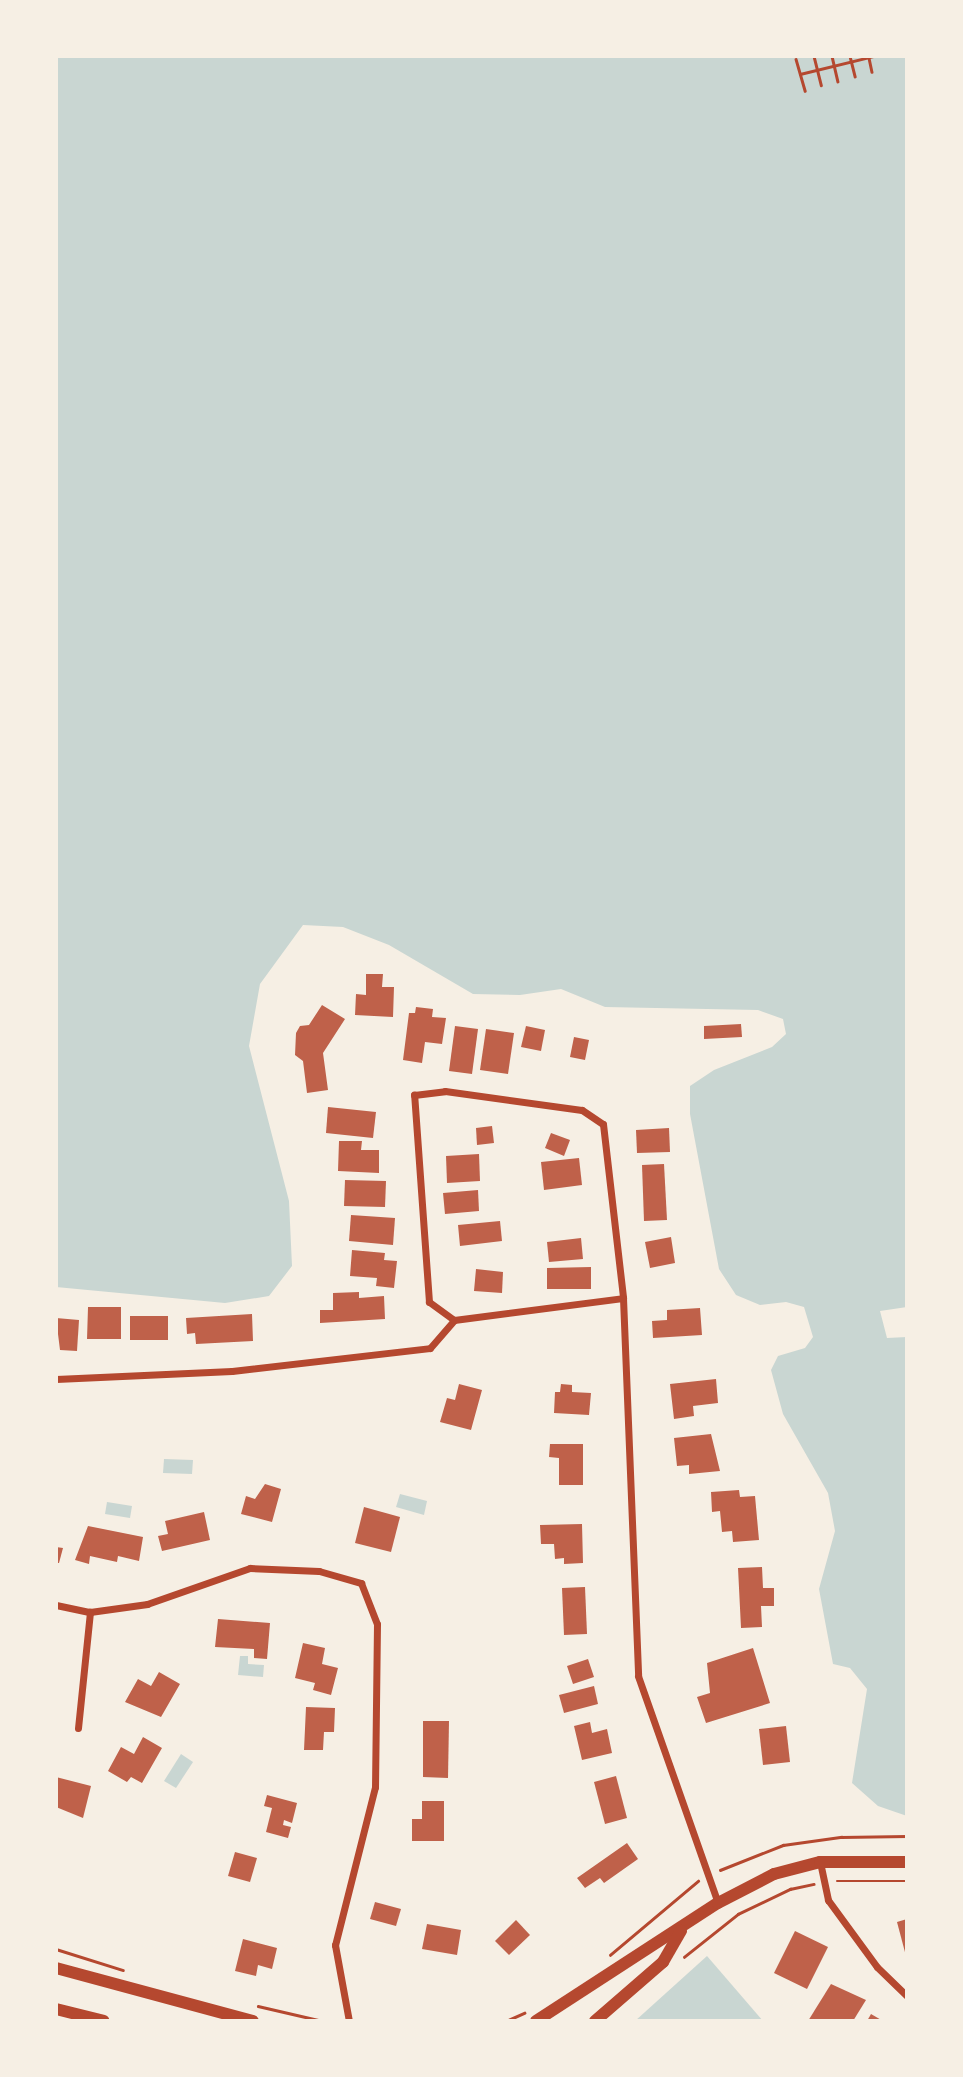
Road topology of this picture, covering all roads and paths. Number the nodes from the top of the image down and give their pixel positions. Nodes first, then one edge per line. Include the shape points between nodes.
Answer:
1 (814, 56) edge
2 (832, 56) edge
3 (850, 56) edge
4 (871, 56) edge
5 (796, 59) dead end
6 (851, 62) junction
7 (835, 66) junction
8 (818, 70) junction
9 (872, 72) dead end
10 (800, 74) junction
11 (855, 76) dead end
12 (838, 81) dead end
13 (821, 85) dead end
14 (805, 91) dead end
15 (623, 1298) junction
16 (454, 1320) junction
17 (56, 1379) edge
18 (56, 1605) edge
19 (90, 1612) junction
20 (78, 1728) dead end
21 (820, 1862) junction
22 (907, 1862) edge
23 (907, 1881) edge
24 (824, 1882) junction
25 (718, 1902) junction
26 (681, 1931) junction
27 (56, 1949) edge
28 (679, 1961) dead end
29 (56, 1968) edge
30 (130, 1972) dead end
31 (907, 1996) edge
32 (250, 2005) dead end
33 (56, 2009) edge
34 (104, 2021) edge
35 (253, 2021) edge
36 (323, 2021) edge
37 (349, 2021) edge
38 (536, 2021) edge
39 (595, 2021) edge

1 - 8 path
2 - 7 path
3 - 6 path
4 - 6 path
4 - 9 path
5 - 10 path
6 - 7 path
6 - 11 path
7 - 8 path
7 - 12 path
8 - 10 path
8 - 13 path
10 - 14 path
15 - 16 street
15 - 16 street via 603,1124 583,1110 444,1091 414,1096 429,1302
15 - 25 street via 638,1676
16 - 17 street via 430,1348 232,1371
18 - 19 street
19 - 20 street
19 - 37 street via 147,1604 250,1568 318,1571 361,1583 377,1625 375,1787 335,1945
21 - 22 main road
21 - 24 street
21 - 25 main road via 774,1874
23 - 24 path
24 - 28 path via 790,1889 738,1914
24 - 31 street via 836,1912 877,1967
25 - 26 main road
26 - 38 main road via 619,1964
26 - 39 main road via 663,1962
27 - 30 path
29 - 35 main road
32 - 36 path
33 - 34 main road

